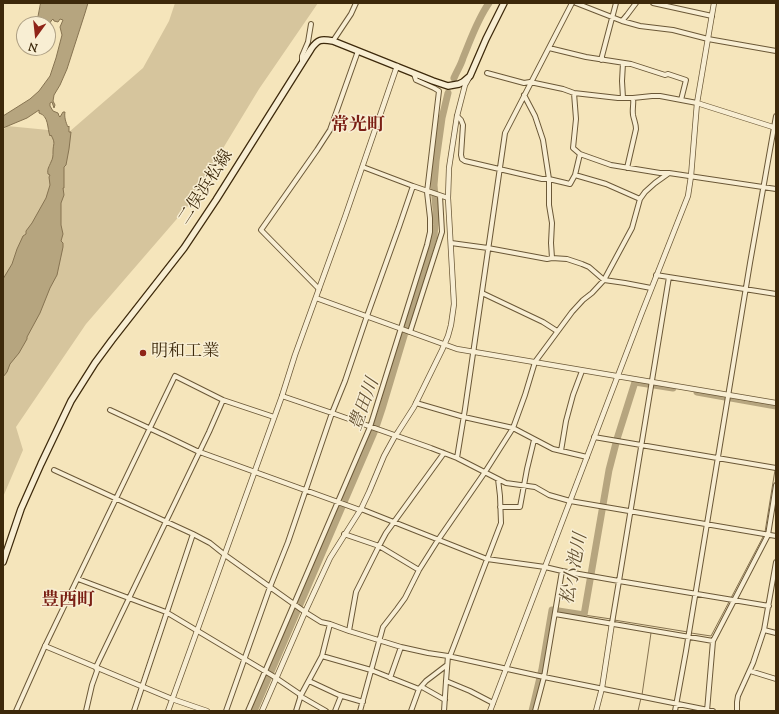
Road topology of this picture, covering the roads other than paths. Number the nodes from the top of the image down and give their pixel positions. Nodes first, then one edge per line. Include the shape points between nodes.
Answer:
1 (356, 3) edge
2 (504, 3) edge
3 (572, 3) edge
4 (576, 3) edge
5 (616, 3) edge
6 (636, 3) edge
7 (653, 3) edge
8 (714, 3) edge
9 (712, 16) junction
10 (612, 17) junction
11 (622, 21) junction
12 (311, 24) dead end
13 (708, 39) junction
14 (333, 41) junction
15 (549, 48) junction
16 (776, 51) edge
17 (358, 52) junction
18 (601, 60) junction
19 (302, 63) junction
20 (623, 63) junction
21 (397, 66) junction
22 (486, 72) dead end
23 (414, 74) junction
24 (470, 76) junction
25 (530, 82) junction
26 (574, 93) junction
27 (524, 95) junction
28 (623, 98) junction
29 (633, 98) junction
30 (681, 100) junction
31 (698, 103) junction
32 (457, 116) junction
33 (776, 116) edge
34 (775, 128) edge
35 (580, 154) junction
36 (363, 167) junction
37 (627, 168) junction
38 (499, 169) junction
39 (669, 173) junction
40 (575, 175) junction
41 (691, 176) junction
42 (549, 179) junction
43 (413, 186) junction
44 (763, 187) junction
45 (776, 189) edge
46 (428, 192) junction
47 (439, 195) junction
48 (448, 198) junction
49 (640, 199) junction
50 (451, 243) junction
51 (488, 248) junction
52 (552, 258) junction
53 (656, 275) junction
54 (670, 277) junction
55 (604, 280) junction
56 (651, 288) junction
57 (319, 289) junction
58 (746, 290) junction
59 (482, 293) junction
60 (776, 294) edge
61 (316, 298) junction
62 (367, 316) junction
63 (401, 329) junction
64 (557, 331) junction
65 (409, 332) junction
66 (445, 345) junction
67 (474, 352) junction
68 (536, 362) junction
69 (582, 371) junction
70 (617, 377) junction
71 (652, 383) junction
72 (728, 395) junction
73 (282, 396) junction
74 (223, 400) junction
75 (416, 403) junction
76 (776, 403) edge
77 (110, 410) dead end
78 (332, 413) junction
79 (274, 417) junction
80 (464, 417) junction
81 (370, 427) junction
82 (150, 428) junction
83 (513, 428) junction
84 (395, 436) junction
85 (594, 437) junction
86 (534, 440) junction
87 (642, 445) junction
88 (561, 451) junction
89 (199, 452) junction
90 (444, 453) junction
91 (586, 457) junction
92 (457, 458) junction
93 (718, 458) junction
94 (774, 468) edge
95 (54, 470) dead end
96 (485, 472) junction
97 (254, 473) junction
98 (498, 479) junction
99 (524, 485) junction
100 (776, 485) edge
101 (306, 490) junction
102 (116, 498) junction
103 (570, 501) junction
104 (338, 502) junction
105 (500, 507) junction
106 (360, 509) junction
107 (631, 511) junction
108 (166, 521) junction
109 (395, 522) junction
110 (708, 524) junction
111 (193, 534) junction
112 (344, 534) junction
113 (767, 534) junction
114 (776, 536) edge
115 (438, 540) junction
116 (379, 546) junction
117 (225, 555) junction
118 (487, 558) junction
119 (3, 562) edge
120 (776, 562) edge
121 (545, 567) junction
122 (419, 570) junction
123 (562, 571) junction
124 (78, 579) junction
125 (620, 581) junction
126 (270, 587) junction
127 (696, 594) junction
128 (129, 598) junction
129 (734, 600) junction
130 (295, 605) junction
131 (769, 606) junction
132 (303, 611) junction
133 (166, 612) junction
134 (555, 614) junction
135 (612, 623) junction
136 (330, 624) junction
137 (197, 630) junction
138 (764, 630) junction
139 (348, 631) junction
140 (776, 633) edge
141 (688, 636) junction
142 (379, 640) junction
143 (713, 640) junction
144 (45, 646) junction
145 (401, 647) junction
146 (322, 656) junction
147 (449, 656) junction
148 (244, 659) junction
149 (447, 665) junction
150 (96, 667) junction
151 (506, 668) junction
152 (371, 670) junction
153 (750, 671) junction
154 (265, 672) junction
155 (542, 676) junction
156 (275, 678) junction
157 (390, 678) junction
158 (776, 679) edge
159 (309, 681) junction
160 (446, 682) junction
161 (142, 687) junction
162 (420, 688) junction
163 (602, 688) junction
164 (301, 695) junction
165 (341, 696) junction
166 (172, 699) junction
167 (445, 700) junction
168 (363, 702) junction
169 (493, 703) junction
170 (677, 704) junction
171 (707, 710) edge
172 (16, 711) edge
173 (86, 711) edge
174 (134, 711) edge
175 (168, 711) edge
176 (207, 711) edge
177 (226, 711) edge
178 (248, 711) edge
179 (262, 711) edge
180 (296, 711) edge
181 (326, 711) edge
182 (335, 711) edge
183 (360, 711) edge
184 (411, 711) edge
185 (444, 711) edge
186 (490, 711) edge
187 (535, 711) edge
188 (596, 711) edge
189 (675, 711) edge
190 (713, 711) edge
191 (737, 711) edge

1 - 14 street
2 - 24 main road
3 - 15 street
4 - 10 street
5 - 10 street
6 - 11 street
7 - 9 street
8 - 9 street
9 - 13 street
10 - 11 street
10 - 18 street
11 - 13 street
12 - 19 street
13 - 16 street
13 - 31 street
14 - 17 main road
14 - 19 main road, 二俣浜松線 via 323,39 316,42
15 - 18 street
15 - 25 street
17 - 21 main road
17 - 57 street via 330,130 261,230
18 - 20 street
19 - 119 main road, 二俣浜松線 via 184,248 95,363 71,402 40,464
20 - 28 street
20 - 30 street via 686,80
21 - 23 main road
21 - 36 street
22 - 25 street
23 - 24 main road via 448,86 459,84
23 - 46 street via 416,80 439,91
24 - 32 street
25 - 26 street
25 - 27 street
26 - 28 street
26 - 35 street via 576,119 573,148
27 - 38 street via 505,133
27 - 42 street via 539,128
28 - 29 street
29 - 30 street via 656,96
29 - 37 street via 636,129
30 - 31 street
31 - 34 street
31 - 41 street
32 - 38 street via 463,124 462,159
32 - 48 street via 449,168
33 - 34 street
34 - 44 street
35 - 37 street
35 - 40 street
36 - 43 street
36 - 57 street
37 - 39 street
38 - 42 street via 542,180
38 - 51 street
39 - 41 street
39 - 49 street
40 - 42 street via 570,184
40 - 49 street via 606,184
41 - 44 street
41 - 53 street via 688,196
42 - 52 street
43 - 46 street
43 - 62 street
44 - 45 street
44 - 58 street
46 - 47 street
46 - 63 street via 430,232
47 - 48 street
47 - 65 street via 442,232
48 - 50 street
49 - 55 street via 632,228
50 - 51 street
50 - 66 street via 454,304
51 - 52 street
51 - 59 street
52 - 55 street via 582,264
53 - 54 street
53 - 56 street
54 - 58 street
54 - 71 street
55 - 56 street
55 - 64 street
56 - 70 street
57 - 61 street
58 - 60 street
58 - 72 street
59 - 64 street
59 - 67 street
61 - 62 street
61 - 73 street
62 - 63 street
62 - 78 street
63 - 65 street
63 - 81 street
64 - 68 street
65 - 66 street
66 - 67 street
66 - 75 street
67 - 68 street
67 - 80 street
68 - 69 street
68 - 83 street
69 - 70 street
69 - 88 street via 566,421
70 - 71 street
70 - 85 street
71 - 72 street
71 - 87 street
72 - 76 street
72 - 93 street
73 - 78 street
73 - 79 street
74 - 79 street
74 - 82 street via 175,376
74 - 89 street
75 - 80 street
75 - 84 street
77 - 82 street
78 - 81 street
78 - 101 street
79 - 97 street
80 - 83 street
80 - 92 street
81 - 84 street
81 - 104 street
82 - 89 street
82 - 102 street
83 - 86 street
83 - 96 street
84 - 90 street
84 - 106 street
85 - 87 street
85 - 91 street
86 - 88 street
86 - 99 street
87 - 93 street
87 - 107 street
88 - 91 street
89 - 97 street
89 - 108 street
90 - 92 street
90 - 109 street
91 - 103 street
92 - 96 street
93 - 94 street
93 - 110 street
95 - 102 street
96 - 98 street
96 - 115 street
97 - 101 street
97 - 117 street
98 - 99 street via 506,483
98 - 105 street
99 - 103 street
99 - 105 street via 520,507
100 - 113 street
101 - 104 street
101 - 126 street
102 - 108 street
102 - 124 street
103 - 107 street
103 - 121 street
104 - 106 street
104 - 130 street
105 - 118 street via 501,523
106 - 109 street
106 - 112 street
107 - 110 street
107 - 125 street
108 - 111 street
108 - 128 street
109 - 115 street
109 - 116 street
110 - 113 street
110 - 127 street
111 - 117 street
111 - 133 street
112 - 116 street
112 - 132 street
113 - 114 street
113 - 129 street
115 - 118 street
115 - 122 street
116 - 122 street
116 - 139 street via 356,592
117 - 126 street
117 - 137 street
118 - 121 street
118 - 147 street
120 - 131 street
121 - 123 street
121 - 151 street
122 - 142 street via 405,598 383,627
123 - 125 street
123 - 134 street
124 - 128 street
124 - 144 street
125 - 127 street
125 - 135 street
126 - 130 street
126 - 148 street
127 - 129 street
127 - 141 street
128 - 133 street
128 - 150 street
129 - 131 street
129 - 143 street
130 - 132 street
130 - 154 street
131 - 138 street
132 - 136 street
132 - 156 street
133 - 137 street
133 - 161 street
134 - 135 street
134 - 155 street
135 - 141 street
135 - 163 street
136 - 139 street
136 - 146 street
137 - 148 street
137 - 166 street
138 - 140 street
138 - 153 street
139 - 142 street
141 - 143 street
141 - 170 street
142 - 145 street
142 - 152 street
143 - 171 street
144 - 150 street
144 - 172 street
145 - 147 street
145 - 157 street
146 - 152 street
146 - 159 street
147 - 149 street
147 - 151 street
148 - 154 street
148 - 177 street
149 - 160 street
149 - 162 street
150 - 161 street
150 - 173 street
151 - 155 street
151 - 169 street
152 - 157 street
152 - 168 street
153 - 158 street
153 - 191 street via 738,696
154 - 156 street
154 - 178 street
155 - 163 street
155 - 187 street
156 - 164 street
156 - 179 street
157 - 162 street
159 - 164 street
159 - 165 street
160 - 167 street
160 - 169 street
161 - 166 street
161 - 174 street
162 - 167 street
162 - 184 street
163 - 170 street
163 - 188 street
164 - 180 street
164 - 181 street
165 - 168 street
165 - 182 street
166 - 175 street
166 - 176 street
167 - 185 street
168 - 183 street
169 - 186 street
170 - 171 street
170 - 189 street
171 - 190 street

